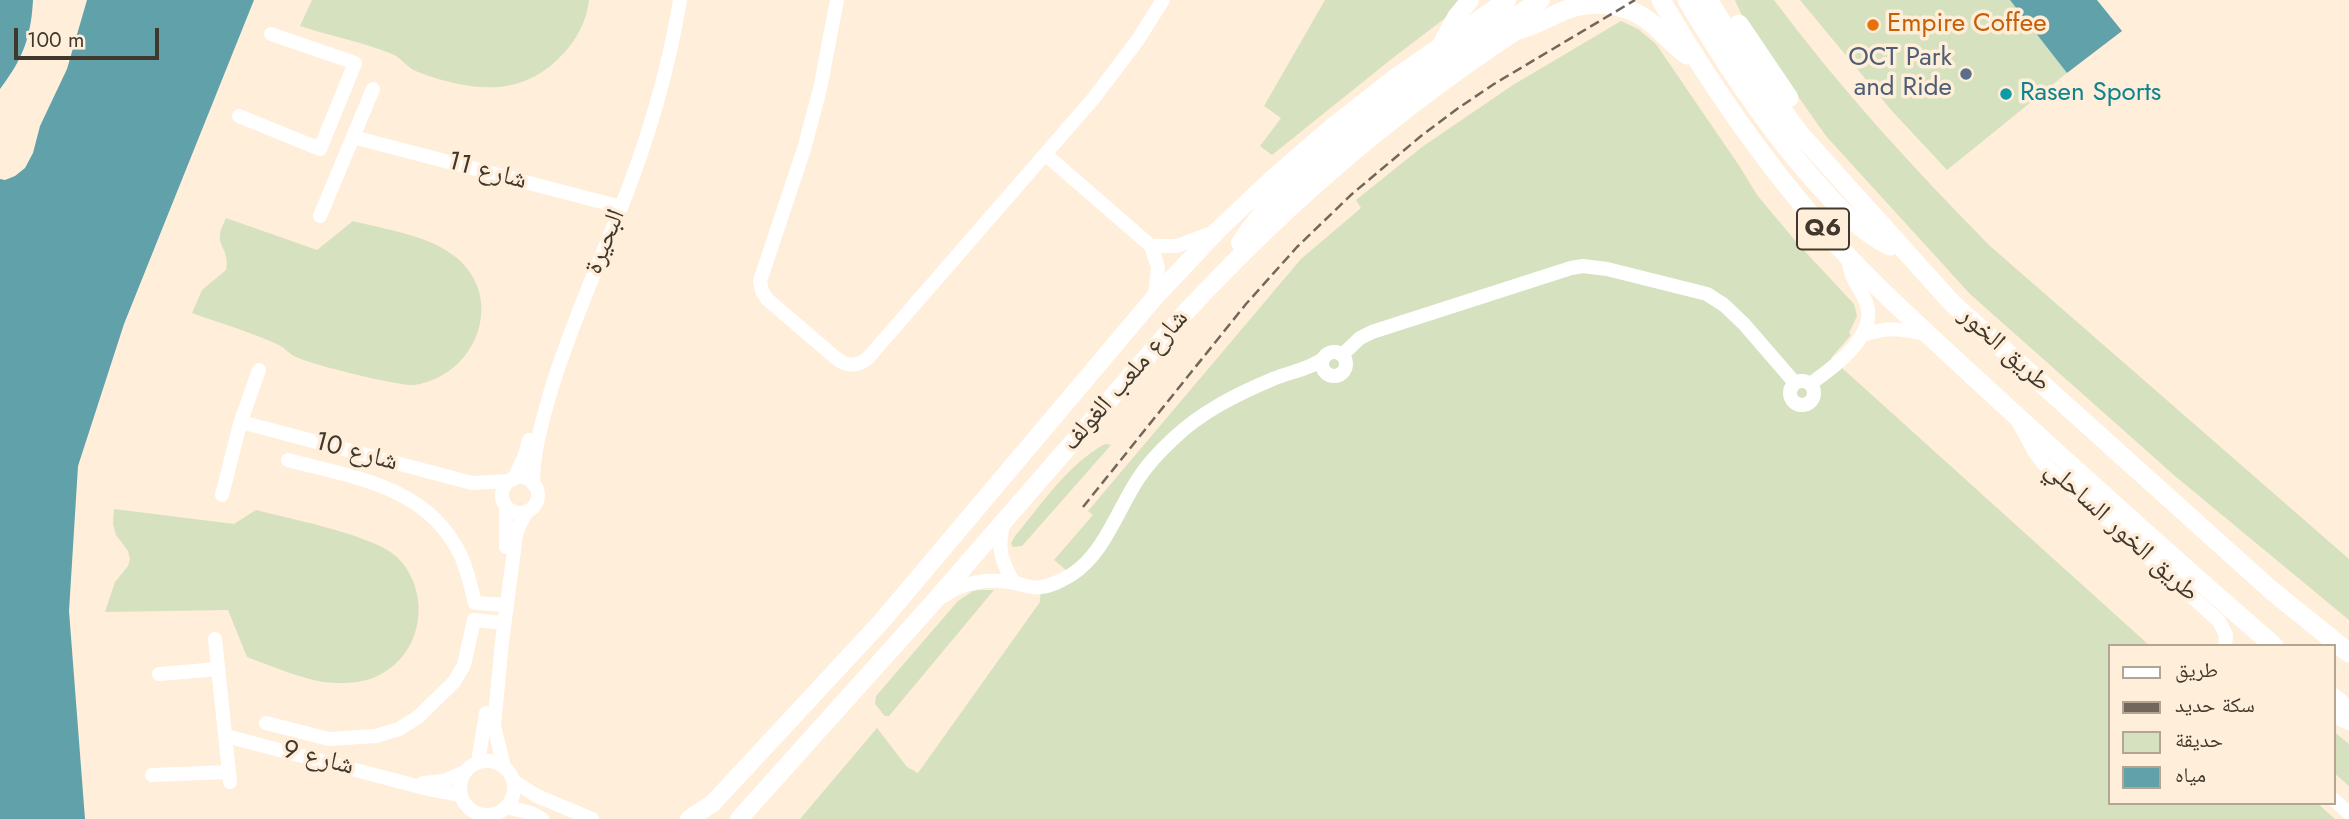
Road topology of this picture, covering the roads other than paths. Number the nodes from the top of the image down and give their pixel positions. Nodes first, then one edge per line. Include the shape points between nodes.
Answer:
1 (672, 0) edge
2 (680, 0) edge
3 (837, 0) edge
4 (1163, 0) edge
5 (1470, 0) edge
6 (1487, 0) edge
7 (1507, 0) edge
8 (1541, 0) edge
9 (1566, 0) edge
10 (1661, 0) edge
11 (1686, 0) edge
12 (1708, 0) edge
13 (1724, 0) edge
14 (1472, 23) junction
15 (1517, 30) junction
16 (271, 34) dead end
17 (1440, 46) junction
18 (664, 58) junction
19 (1698, 60) junction
20 (373, 89) dead end
21 (336, 111) junction
22 (239, 116) dead end
23 (360, 119) junction
24 (1800, 134) junction
25 (353, 137) junction
26 (1045, 154) junction
27 (617, 206) junction
28 (320, 216) dead end
29 (1218, 230) junction
30 (1151, 246) junction
31 (1902, 249) junction
32 (1848, 256) junction
33 (1229, 265) junction
34 (1155, 297) junction
35 (1863, 335) junction
36 (1928, 336) junction
37 (1342, 355) junction
38 (1324, 366) junction
39 (259, 370) dead end
40 (2015, 415) junction
41 (241, 422) junction
42 (288, 460) dead end
43 (511, 480) junction
44 (472, 483) junction
45 (533, 484) junction
46 (222, 495) dead end
47 (505, 505) junction
48 (527, 511) junction
49 (1005, 519) junction
50 (1014, 583) junction
51 (475, 603) junction
52 (502, 605) junction
53 (931, 605) junction
54 (474, 620) junction
55 (500, 623) junction
56 (215, 639) dead end
57 (2225, 644) edge
58 (2272, 644) edge
59 (2349, 653) edge
60 (218, 669) junction
61 (159, 674) dead end
62 (2335, 699) edge
63 (2349, 710) edge
64 (266, 723) dead end
65 (226, 736) junction
66 (472, 767) junction
67 (504, 767) junction
68 (152, 775) dead end
69 (513, 781) junction
70 (411, 783) junction
71 (461, 795) junction
72 (537, 796) junction
73 (2335, 801) edge
74 (501, 813) edge
75 (2349, 813) edge
76 (473, 814) edge
77 (537, 816) edge
78 (592, 819) edge
79 (689, 819) edge
80 (740, 819) edge

1 - 18 street, البحيرة
2 - 18 street, البحيرة
3 - 26 street via 804,149 760,281 767,299 840,362 856,364 868,358
4 - 26 street via 1125,58
5 - 17 main road
6 - 14 main road
7 - 14 main road, شارع ملعب الغولف
8 - 33 main road via 1418,82 1319,160 1259,215
9 - 15 main road, شارع ملعب الغولف
10 - 19 highway, طريق الخور / Q6
11 - 31 highway via 1732,73 1802,166 1843,213 1880,240
12 - 24 highway, طريق الخور / Q6
13 - 24 highway via 1795,107
14 - 17 main road, شارع ملعب الغولف
15 - 19 highway via 1578,6 1611,5 1647,19 1682,52
15 - 33 main road, شارع ملعب الغولف via 1411,104 1339,162
16 - 21 street via 355,63
17 - 29 main road, شارع ملعب الغولف via 1332,127
18 - 27 street, البحيرة
19 - 32 highway, طريق الخور / Q6 via 1763,155
20 - 23 street
21 - 22 street via 320,149
21 - 23 street
23 - 25 street
24 - 31 highway, طريق الخور / Q6
25 - 27 street, شارع 11
25 - 28 street
26 - 30 street
27 - 43 street, البحيرة via 561,334 527,449
27 - 45 street, البحيرة via 537,438
29 - 30 street via 1177,246
29 - 34 main road, شارع ملعب الغولف
30 - 34 street via 1157,267
31 - 59 highway, طريق الخور / Q6 via 1952,303 2271,590
32 - 35 street via 1852,278 1868,309
32 - 36 highway, طريق الخور / Q6
33 - 49 main road, شارع ملعب الغولف
34 - 79 main road, شارع ملعب الغولف via 881,622 713,803
35 - 36 street via 1897,328
35 - 37 street via 1838,363 1803,383 1717,299 1687,288 1583,266 1372,332
36 - 40 highway, طريق الخور / Q6
37 - 38 street via 1331,352
37 - 38 street via 1343,371 1334,376
38 - 50 street via 1271,379 1201,416 1139,477 1084,565 1041,587
39 - 41 street
40 - 57 street, طريق الخور الساحلي via 2043,463 2220,621
40 - 58 highway, طريق الخور / Q6
41 - 44 street, شارع 10
41 - 46 street
42 - 51 street via 387,487 430,513 460,554
43 - 44 street, شارع 10
43 - 45 street via 522,478
43 - 47 street via 503,490
44 - 47 street, شارع 10
45 - 48 street via 537,500
47 - 48 street via 516,513
47 - 52 street
48 - 52 street via 516,535
49 - 50 street via 1000,553
49 - 53 main road, شارع ملعب الغولف
50 - 53 street via 964,585
51 - 52 street
51 - 54 street
52 - 55 street
53 - 80 main road, شارع ملعب الغولف
54 - 55 street
54 - 64 street via 464,665 454,682 418,717 398,729 376,736 329,738
55 - 66 street via 485,726
55 - 67 street via 494,726
56 - 60 street
60 - 61 street
60 - 65 street
62 - 63 highway
65 - 68 street via 229,777
65 - 70 street, شارع 9
66 - 67 street via 494,761
66 - 70 street, شارع 9 via 444,781
66 - 71 street via 461,782
67 - 69 street
69 - 72 street
69 - 74 street via 513,795
70 - 71 street, شارع 9
71 - 76 street
72 - 77 street
72 - 78 street
73 - 75 street
74 - 76 street
74 - 77 street

